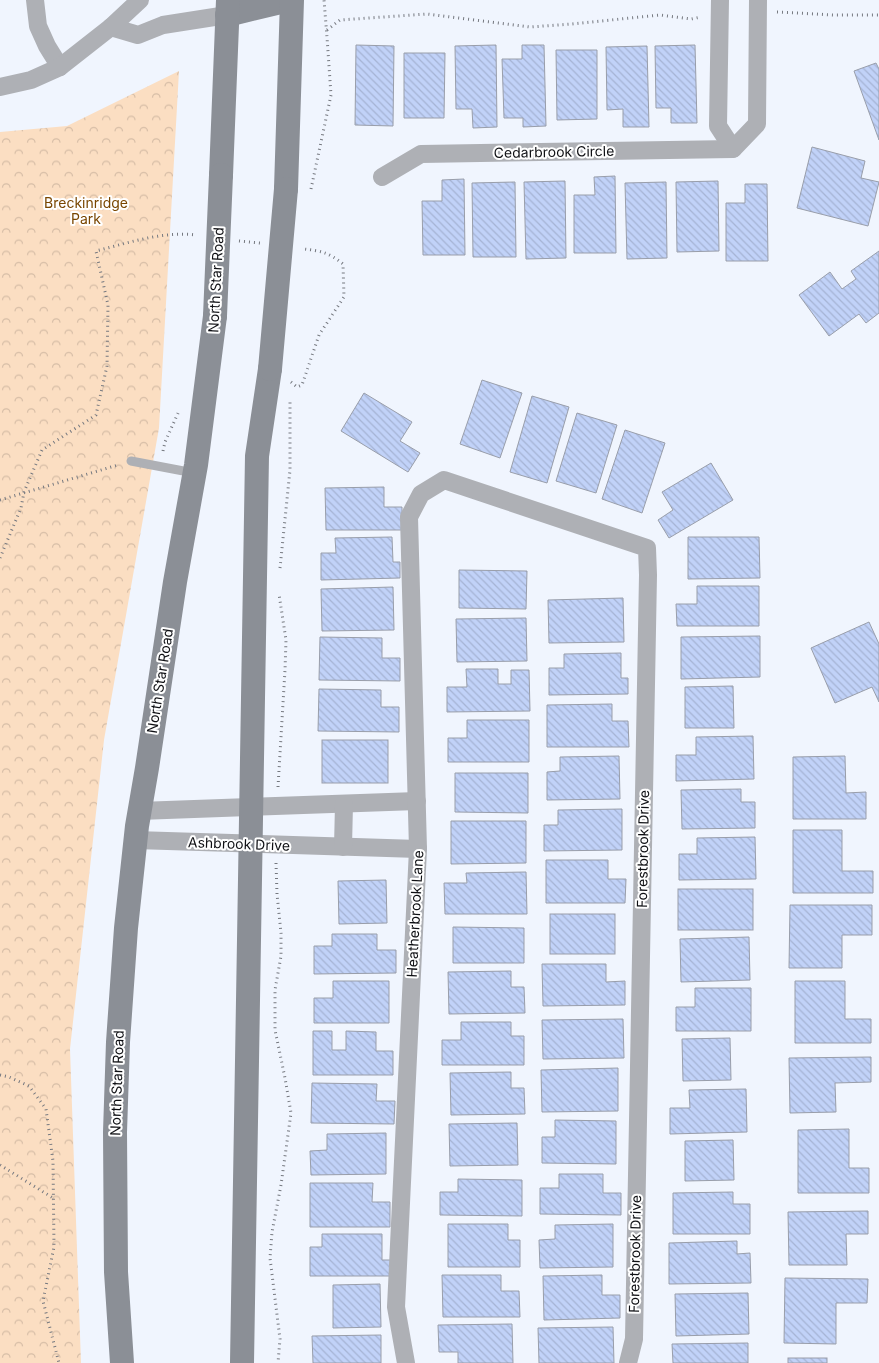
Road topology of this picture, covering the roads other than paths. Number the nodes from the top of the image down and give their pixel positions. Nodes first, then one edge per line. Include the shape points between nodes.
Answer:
1 (35, 0) edge
2 (140, 0) edge
3 (291, 0) edge
4 (758, 6) edge
5 (228, 7) edge
6 (719, 8) edge
7 (111, 26) junction
8 (60, 67) junction
9 (0, 87) edge
10 (733, 149) junction
11 (382, 177) dead end
12 (131, 461) road end
13 (195, 473) junction
14 (444, 480) joint
15 (417, 801) junction
16 (344, 804) junction
17 (251, 807) junction
18 (139, 811) junction
19 (135, 840) junction
20 (251, 844) junction
21 (343, 847) junction
22 (418, 849) junction
23 (122, 1363) edge
24 (242, 1363) edge
25 (406, 1363) edge
26 (628, 1363) edge

1 - 8 street via 38,26
2 - 7 street
3 - 5 main road
3 - 17 main road, bridge via 279,375 257,456
4 - 10 street via 757,124
5 - 7 street via 138,35
5 - 13 main road, North Star Road, bridge via 215,316
6 - 10 street via 718,126
7 - 8 street
8 - 9 street via 31,80
10 - 11 street, Cedarbrook Circle via 421,154
12 - 13 lane
13 - 18 main road, North Star Road
14 - 15 street, Heatherbrook Lane via 421,494 409,517
14 - 26 street, Forestbrook Drive via 647,548 634,1339
15 - 16 street
15 - 22 street, Heatherbrook Lane
16 - 17 street
16 - 21 street
17 - 18 street
17 - 20 main road
18 - 19 main road, North Star Road
19 - 20 street, Ashbrook Drive
19 - 23 main road, North Star Road via 118,1042 116,1112 116,1272
20 - 21 street, Ashbrook Drive
20 - 24 main road
21 - 22 street, Ashbrook Drive
22 - 25 street, Heatherbrook Lane via 396,1307

